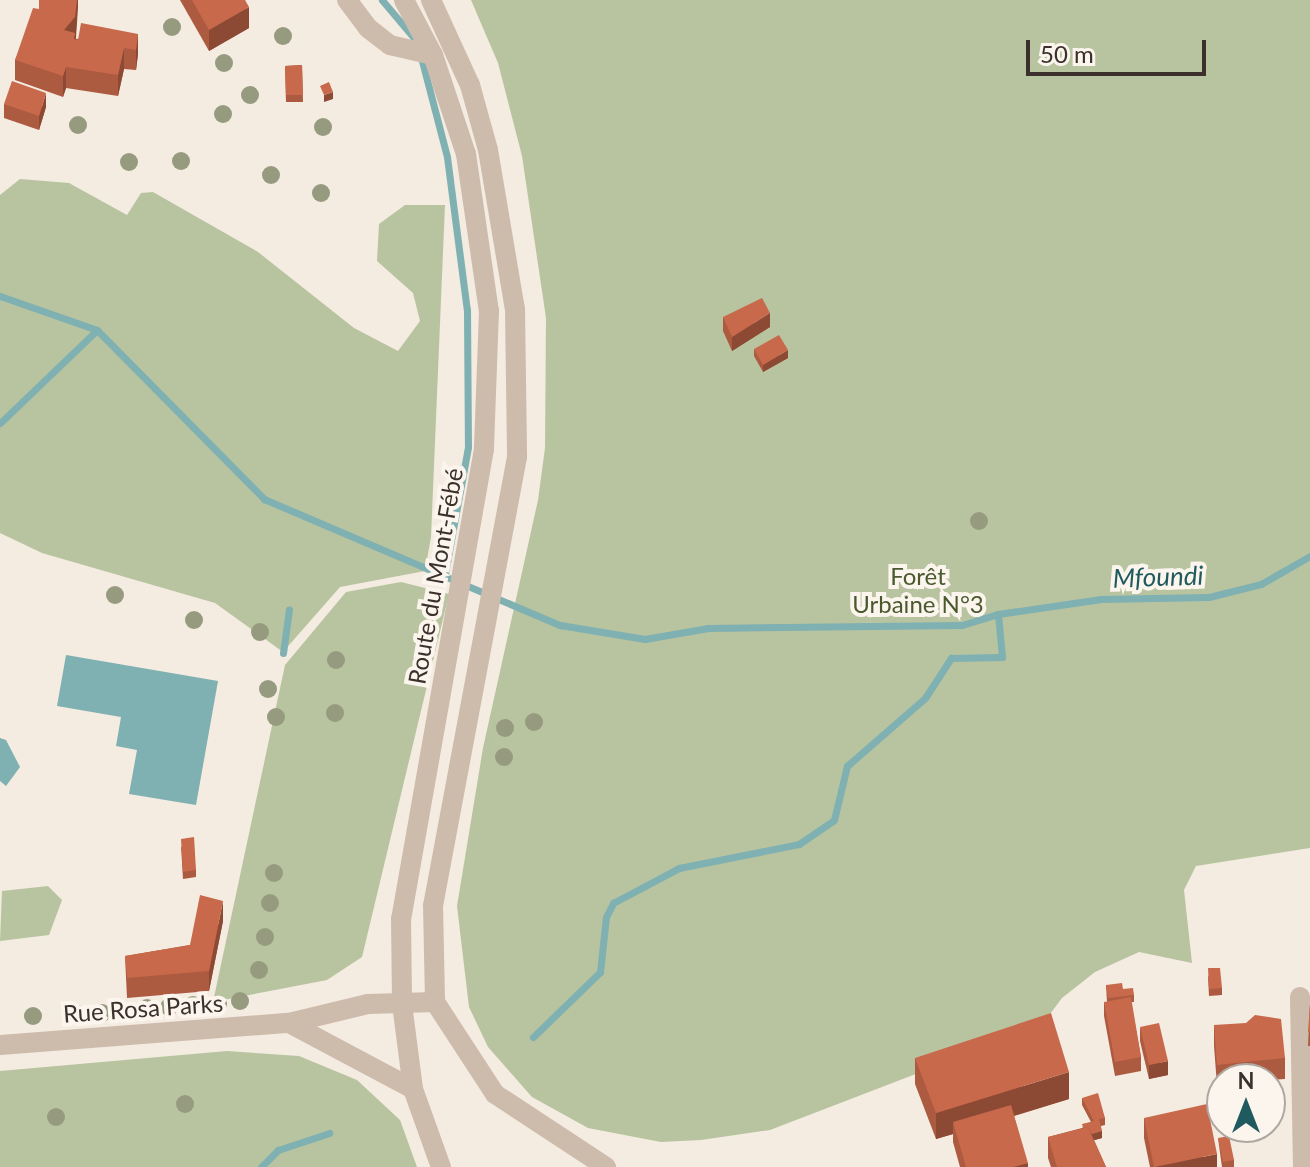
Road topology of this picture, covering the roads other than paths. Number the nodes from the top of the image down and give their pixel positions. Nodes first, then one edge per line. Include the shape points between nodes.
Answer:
1 (347, 0) edge
2 (404, 0) edge
3 (431, 0) edge
4 (433, 55) junction
5 (1300, 997) dead end
6 (435, 1002) junction
7 (402, 1004) junction
8 (289, 1023) junction
9 (0, 1045) edge
10 (413, 1089) junction
11 (441, 1167) edge
12 (606, 1167) edge
13 (1303, 1167) edge

1 - 4 street via 368,28 390,45
2 - 4 street, Route du Mont-Fébé
3 - 6 street via 470,85 488,150 515,309 517,457 435,890
4 - 7 street, Route du Mont-Fébé via 466,154 489,311 484,449 411,848 401,919
5 - 13 street
6 - 7 street, Rue Rosa Parks
6 - 12 street via 495,1094
7 - 8 street, Rue Rosa Parks via 361,1006
7 - 10 street, Route du Mont-Fébé
8 - 9 street, Rue Rosa Parks
8 - 10 street
10 - 11 street, Route du Mont-Fébé

